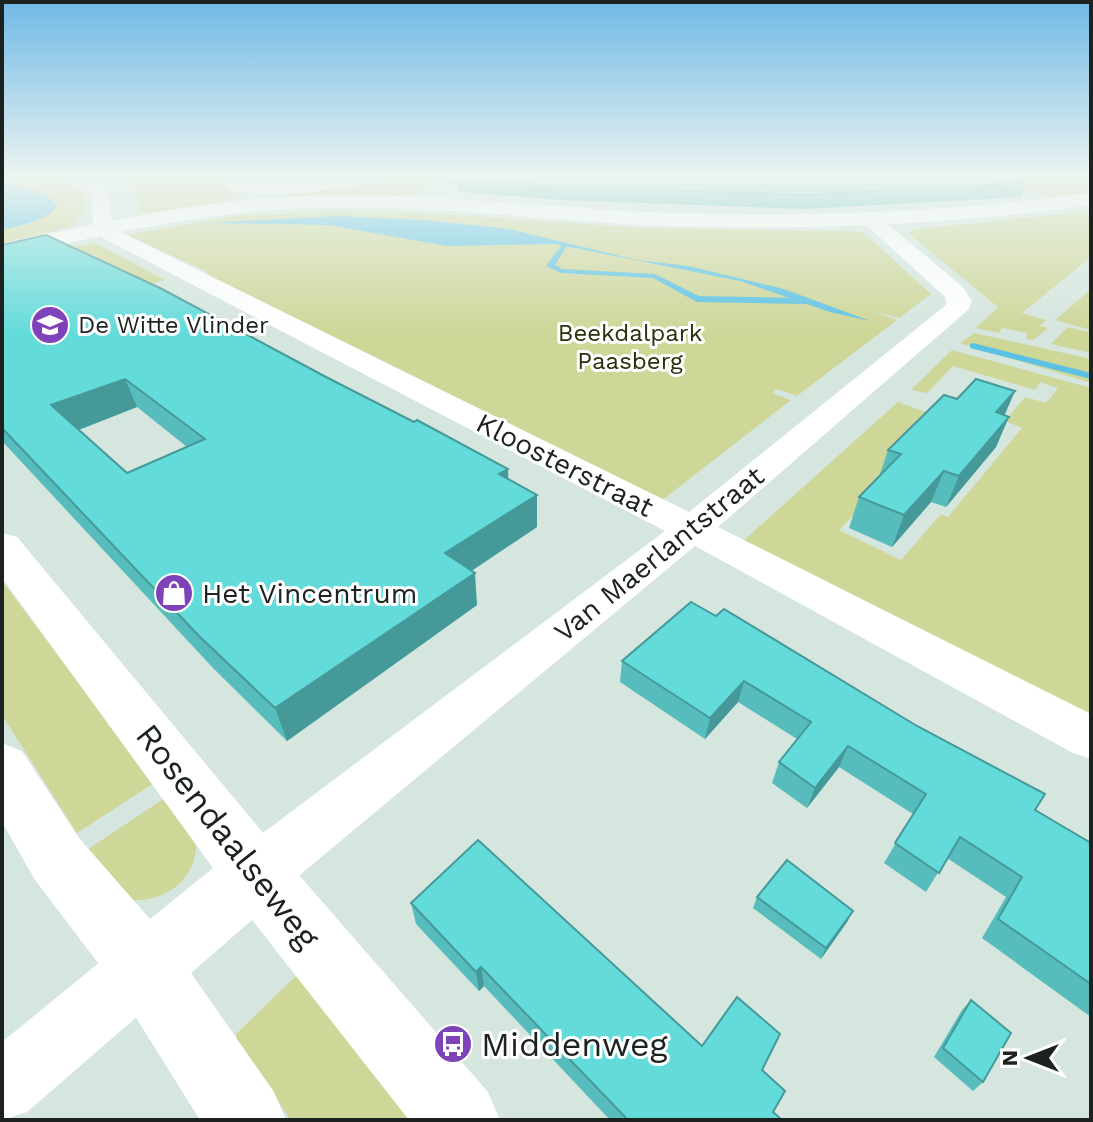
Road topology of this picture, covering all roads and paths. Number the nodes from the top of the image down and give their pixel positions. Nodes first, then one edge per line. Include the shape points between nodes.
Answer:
1 (101, 228) edge
2 (103, 228) edge
3 (881, 228) edge
4 (2, 251) edge
5 (692, 529) junction
6 (2, 547) edge
7 (1091, 738) edge
8 (2, 768) edge
9 (256, 874) junction
10 (145, 967) junction
11 (2, 1087) edge
12 (246, 1120) edge
13 (460, 1120) edge

1 - 4 street
2 - 5 street, Kloosterstraat
3 - 5 street, Van Maerlantstraat via 954,292 960,301 956,309
5 - 7 street, Kloosterstraat
5 - 9 street, Van Maerlantstraat
6 - 9 street, Rosendaalseweg
8 - 10 street via 57,859
9 - 10 street
9 - 13 street, Rosendaalseweg
10 - 11 street
10 - 12 street

